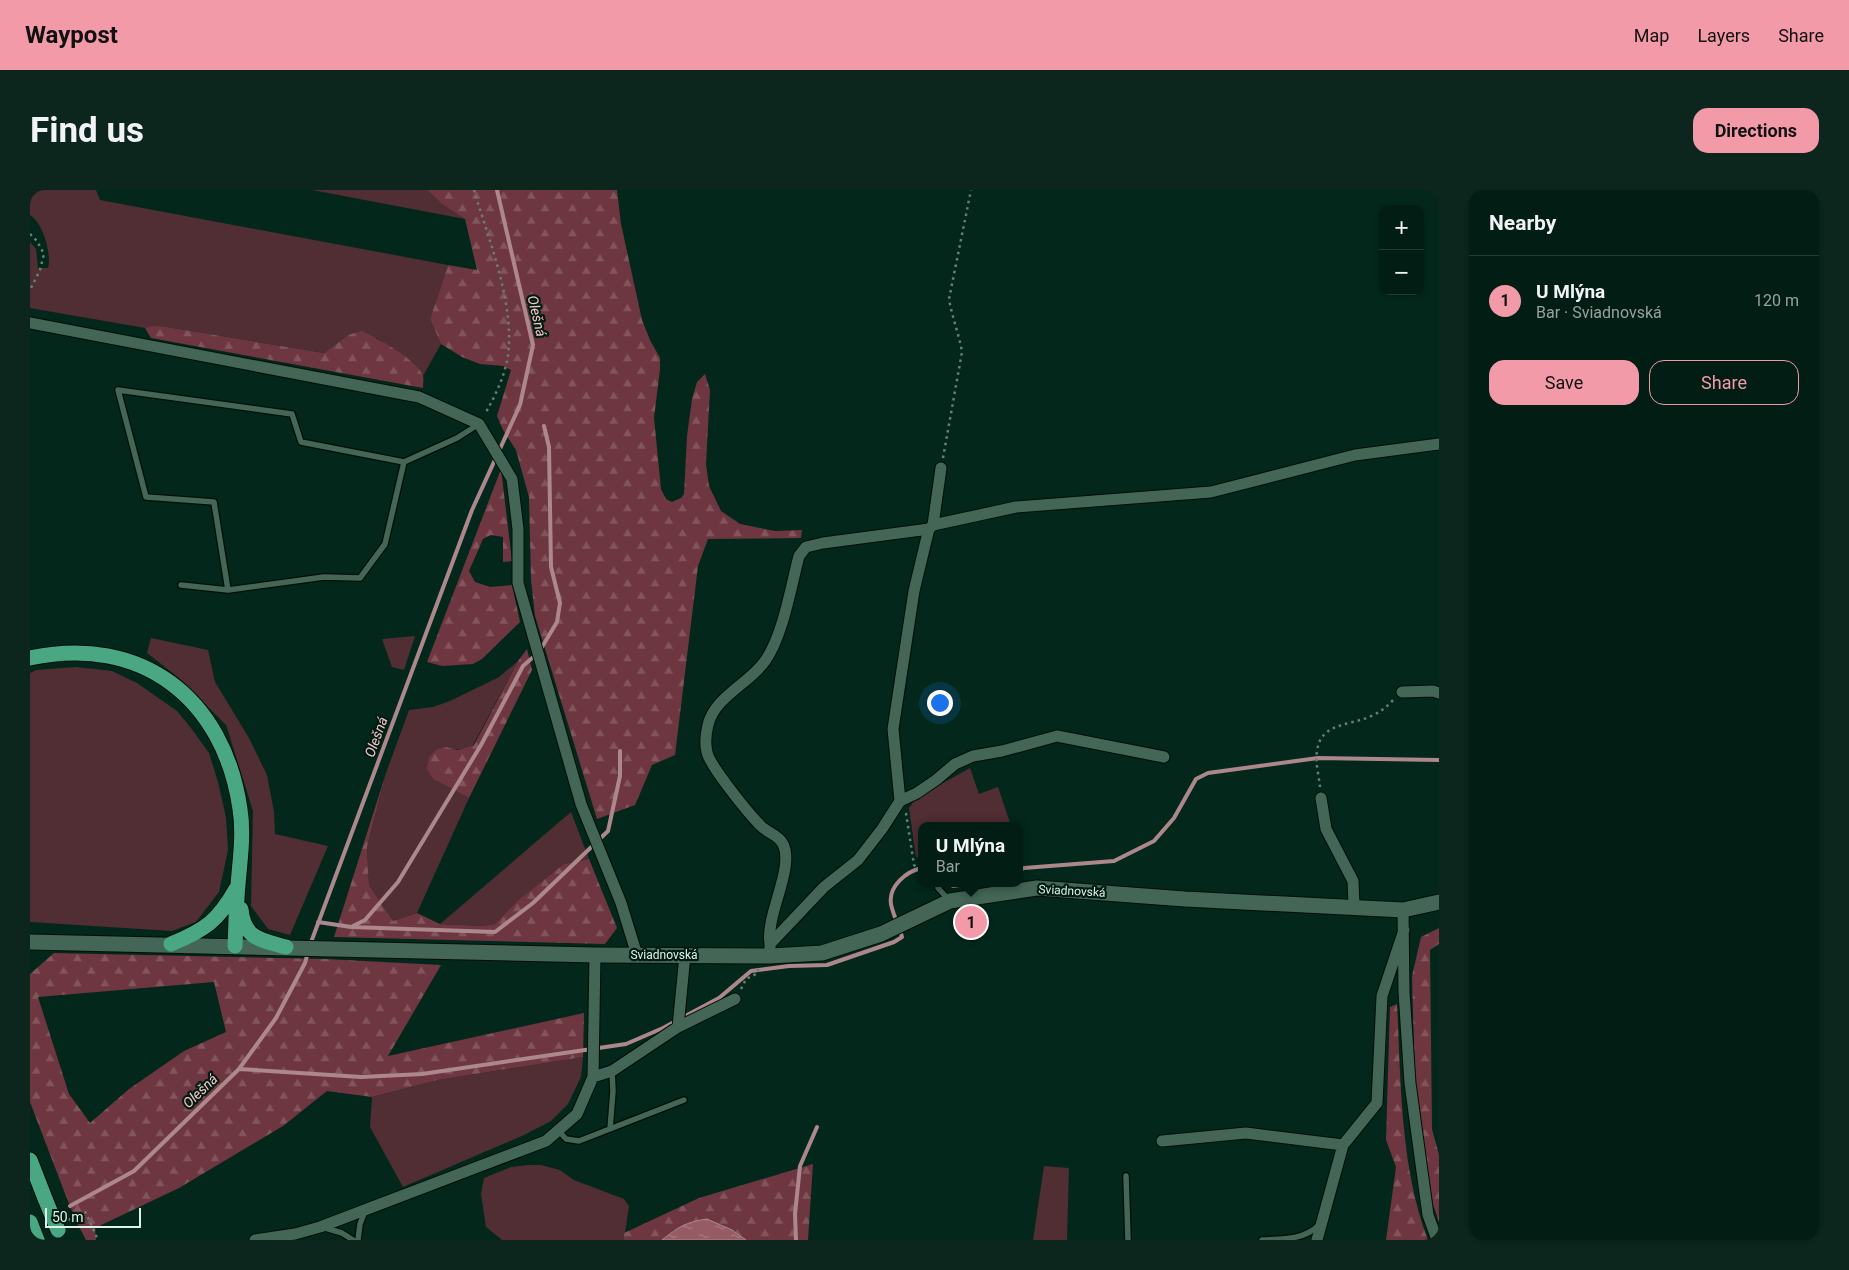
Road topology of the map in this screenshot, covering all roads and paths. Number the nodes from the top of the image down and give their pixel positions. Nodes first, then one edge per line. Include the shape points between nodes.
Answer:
1 (474, 190) edge
2 (971, 190) edge
3 (30, 234) edge
4 (30, 290) edge
5 (30, 323) edge
6 (479, 424) junction
7 (1439, 444) edge
8 (404, 462) junction
9 (942, 468) joint
10 (931, 527) junction
11 (182, 586) dead end
12 (228, 590) junction
13 (30, 658) edge
14 (1402, 692) joint
15 (1439, 693) edge
16 (1164, 757) dead end
17 (1321, 798) joint
18 (900, 801) junction
19 (906, 813) dead end
20 (918, 869) edge
21 (238, 885) junction
22 (939, 887) edge
23 (950, 901) junction
24 (1439, 902) edge
25 (1354, 906) junction
26 (1403, 910) junction
27 (1404, 930) junction
28 (30, 942) edge
29 (171, 944) junction
30 (235, 946) junction
31 (286, 947) junction
32 (770, 950) junction
33 (595, 955) junction
34 (637, 955) junction
35 (685, 955) junction
36 (758, 973) dead end
37 (735, 999) joint
38 (679, 1022) junction
39 (612, 1071) junction
40 (592, 1077) junction
41 (684, 1100) dead end
42 (610, 1129) junction
43 (558, 1130) junction
44 (1162, 1141) dead end
45 (1343, 1145) junction
46 (30, 1160) edge
47 (1126, 1176) dead end
48 (366, 1209) junction
49 (30, 1222) edge
50 (1320, 1224) junction
51 (320, 1227) junction
52 (60, 1235) edge
53 (37, 1240) edge
54 (255, 1240) edge
55 (353, 1240) edge
56 (358, 1240) edge
57 (1128, 1240) edge
58 (1264, 1240) edge
59 (1316, 1240) edge
60 (1437, 1240) edge

1 - 6 path via 506,299 509,341 502,379
2 - 9 path via 949,299 962,352
3 - 4 path via 44,254
5 - 6 street via 420,396
6 - 8 lane via 457,438
6 - 34 street via 512,479 518,529 518,584 581,804 621,903
7 - 10 street via 1355,455 1211,492 1016,507
8 - 12 lane via 384,544 360,578 324,577
8 - 12 lane via 300,442 292,414 118,390 146,497 214,502
9 - 10 street
10 - 18 street via 914,591 893,729
10 - 32 street via 806,547 799,556 780,630 765,661 710,718 707,752 712,764 761,827 777,836 785,847 780,893 769,926
11 - 12 lane
13 - 21 highway via 53,653 100,654 145,667 184,693 203,714 228,760 240,810 242,835
14 - 15 street
14 - 17 path via 1385,708 1369,717 1330,729 1320,740 1316,754
16 - 18 street via 1056,736 973,756 955,764 917,793
17 - 25 street via 1326,829 1353,881
18 - 32 street via 858,860 824,887
19 - 20 path via 914,865
21 - 29 highway via 212,922
21 - 30 highway
21 - 31 highway via 246,928 257,939
22 - 23 lane
23 - 25 street, Sviadnovská via 1038,888 1185,899
23 - 32 street, Sviadnovská via 881,934 822,952
24 - 26 street, Sviadnovská
25 - 26 street, Sviadnovská
26 - 27 street
27 - 45 street via 1382,996 1377,1102
27 - 60 street via 1410,1083 1428,1215
28 - 29 street, Sviadnovská
29 - 30 street, Sviadnovská
30 - 31 street, Sviadnovská
31 - 33 street, Sviadnovská
32 - 35 street, Sviadnovská
33 - 34 street, Sviadnovská
33 - 40 street
34 - 35 street, Sviadnovská
35 - 38 street
36 - 37 path via 746,979
37 - 38 street
38 - 39 street
39 - 40 street
39 - 42 lane
40 - 43 street via 577,1114
41 - 42 lane
42 - 43 lane via 579,1140 566,1139
43 - 48 street via 546,1141
44 - 45 street via 1246,1133
45 - 50 street
46 - 52 highway, bridge
47 - 57 lane
48 - 51 street
48 - 56 lane
49 - 53 highway, bridge
50 - 58 lane via 1301,1238
50 - 59 street
51 - 54 street
51 - 55 lane

